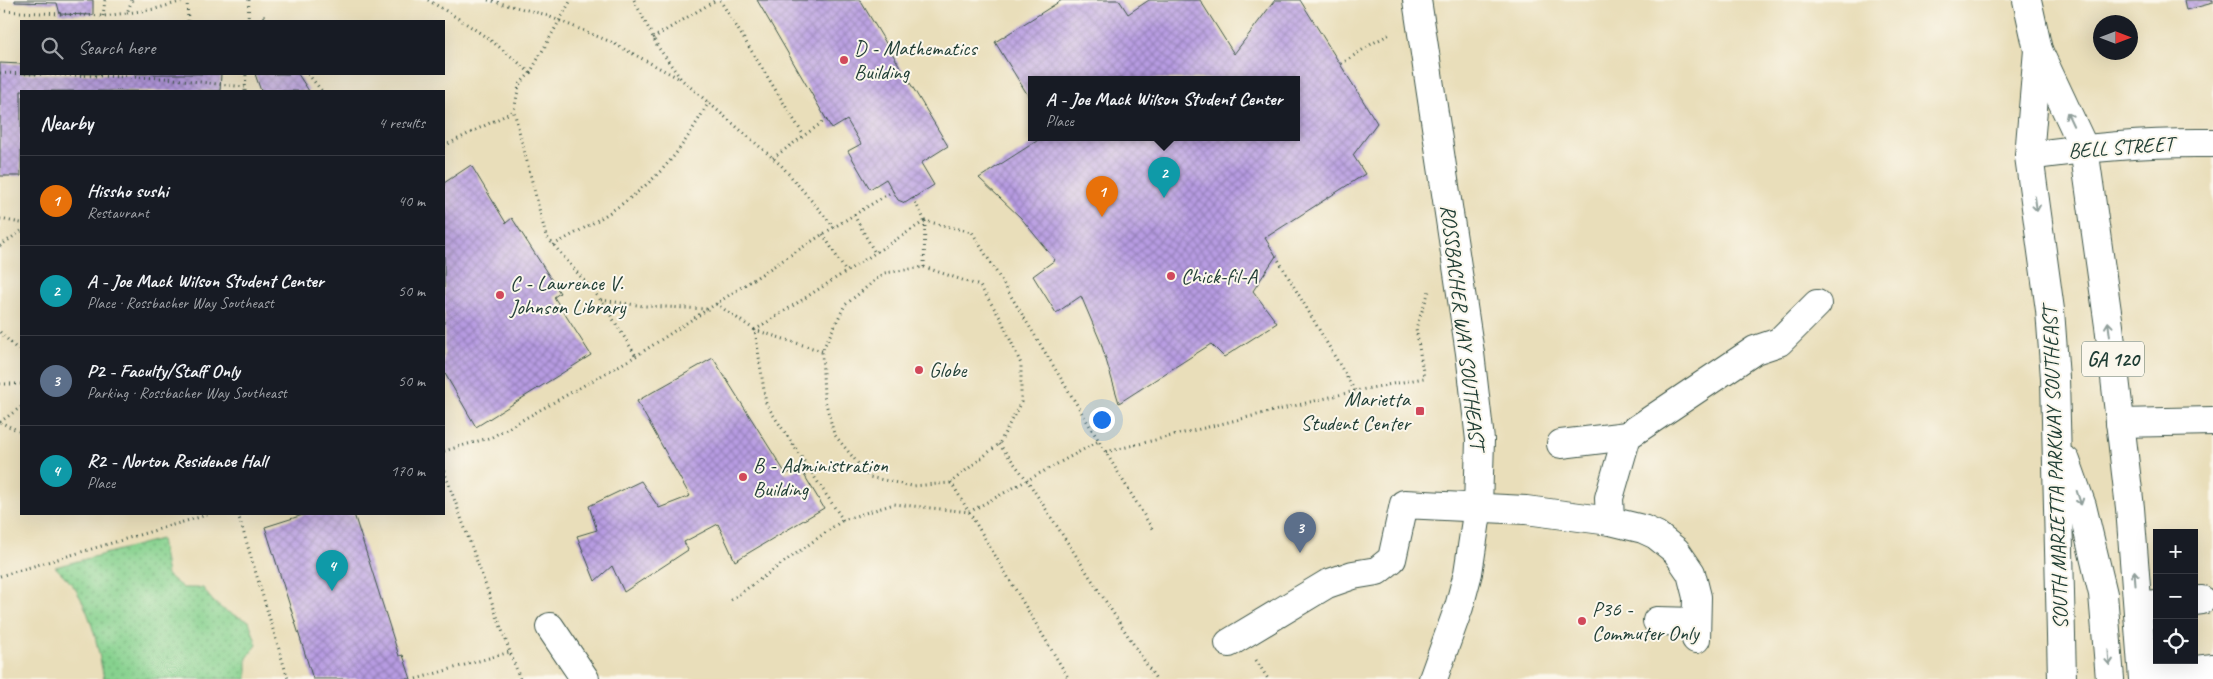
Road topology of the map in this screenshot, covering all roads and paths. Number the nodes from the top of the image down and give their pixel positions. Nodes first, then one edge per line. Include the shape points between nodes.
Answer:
1 (106, 0) edge
2 (132, 0) edge
3 (187, 0) edge
4 (249, 0) edge
5 (428, 0) edge
6 (488, 0) edge
7 (571, 0) edge
8 (634, 0) edge
9 (716, 0) edge
10 (720, 0) edge
11 (1417, 0) edge
12 (2027, 0) edge
13 (0, 11) edge
14 (127, 13) junction
15 (103, 16) junction
16 (263, 16) dead end
17 (188, 20) edge
18 (248, 20) edge
19 (266, 20) edge
20 (558, 20) junction
21 (1397, 30) dead end
22 (653, 38) junction
23 (2038, 50) junction
24 (1341, 64) dead end
25 (0, 73) edge
26 (530, 73) junction
27 (20, 74) edge
28 (66, 75) edge
29 (246, 75) edge
30 (309, 75) edge
31 (681, 79) junction
32 (245, 89) edge
33 (321, 90) edge
34 (709, 102) junction
35 (514, 111) junction
36 (827, 119) dead end
37 (804, 136) junction
38 (2213, 142) edge
39 (445, 146) edge
40 (2084, 148) junction
41 (2029, 156) junction
42 (773, 158) junction
43 (893, 191) dead end
44 (913, 198) dead end
45 (854, 215) junction
46 (0, 219) edge
47 (925, 221) junction
48 (20, 223) edge
49 (834, 227) junction
50 (20, 232) edge
51 (822, 234) junction
52 (553, 245) junction
53 (0, 246) edge
54 (875, 253) junction
55 (1276, 256) dead end
56 (925, 266) junction
57 (846, 272) junction
58 (600, 300) junction
59 (716, 304) junction
60 (1817, 304) dead end
61 (708, 309) junction
62 (755, 330) junction
63 (0, 332) edge
64 (20, 351) edge
65 (822, 351) junction
66 (636, 356) junction
67 (1424, 378) dead end
68 (0, 384) edge
69 (20, 384) edge
70 (1355, 391) junction
71 (20, 408) edge
72 (2213, 421) edge
73 (0, 422) edge
74 (2120, 423) junction
75 (20, 432) edge
76 (1627, 436) junction
77 (2058, 436) junction
78 (1099, 441) junction
79 (999, 444) junction
80 (1561, 444) dead end
81 (445, 451) edge
82 (1106, 452) junction
83 (445, 474) edge
84 (1027, 480) junction
85 (951, 482) junction
86 (1478, 507) junction
87 (969, 512) junction
88 (199, 515) edge
89 (206, 515) edge
90 (238, 515) edge
91 (202, 516) junction
92 (843, 520) junction
93 (1610, 521) junction
94 (1153, 530) dead end
95 (0, 576) edge
96 (731, 600) dead end
97 (2147, 606) edge
98 (1657, 621) dead end
99 (550, 628) dead end
100 (1229, 643) dead end
101 (510, 652) junction
102 (1256, 659) dead end
103 (2213, 668) edge
104 (2143, 678) edge
105 (288, 679) edge
106 (416, 679) edge
107 (520, 679) edge
108 (585, 679) edge
109 (1069, 679) edge
110 (1156, 679) edge
111 (1268, 679) edge
112 (1433, 679) edge
113 (2062, 679) edge
114 (2110, 679) edge

1 - 15 path
2 - 14 path
3 - 14 path
3 - 17 path
4 - 18 path
5 - 26 path via 483,34
6 - 20 path
7 - 20 path
8 - 22 path
9 - 22 path
10 - 37 path
11 - 86 main road, ROSSBACHER WAY SOUTHEAST via 1476,401 1480,440
12 - 23 main road, SOUTH MARIETTA PARKWAY SOUTHEAST / GA 120
13 - 15 path
14 - 15 path
16 - 19 path
20 - 26 path
20 - 31 path via 611,42
21 - 24 path
22 - 31 path
40 -> 23 main road, SOUTH MARIETTA PARKWAY SOUTHEAST / GA 120
23 - 41 main road, SOUTH MARIETTA PARKWAY SOUTHEAST / GA 120
25 - 27 path
26 - 35 path via 519,85
28 - 32 path via 164,78
29 - 32 path
30 - 33 path
31 - 34 path
34 - 42 path
34 - 52 path via 680,148 660,172 598,221
35 - 39 path
35 - 52 path via 546,236
36 - 37 path
37 - 42 path
38 - 40 main road, BELL STREET
40 - 41 main road, BELL STREET
74 -> 40 main road, SOUTH MARIETTA PARKWAY SOUTHEAST / GA 120
41 -> 77 main road, SOUTH MARIETTA PARKWAY SOUTHEAST / GA 120 via 2050,310
42 - 49 path
43 - 45 path
44 - 47 path
45 - 49 path
45 - 54 path
46 - 48 path
47 - 54 path
47 - 56 path
47 - 78 path via 972,232
49 - 51 path
50 - 53 path
51 - 57 path
51 - 59 path
52 - 58 path
54 - 57 path
55 - 70 path
56 - 65 path via 884,273 844,305
56 - 79 path via 980,286 1001,319 1021,364 1021,402
57 - 62 path
58 - 61 path
58 - 66 path
59 - 61 path
59 - 62 path
60 - 76 main road via 1779,342 1755,350
61 - 66 path
62 - 65 path
62 - 92 path via 766,404
63 - 64 path
65 - 85 path via 824,396 834,434 869,477 912,486
66 - 81 path via 492,438
67 - 70 path
68 - 69 path
70 - 82 path
71 - 73 path
72 - 74 main road
73 - 75 path
97 -> 74 main road, SOUTH MARIETTA PARKWAY SOUTHEAST / GA 120 via 2130,508
76 - 80 main road
76 - 93 main road via 1609,498
77 - 113 main road, SOUTH MARIETTA PARKWAY SOUTHEAST / GA 120
77 -> 114 main road via 2082,506 2103,594
78 - 82 path
78 - 84 path
79 - 84 path
79 - 85 path
82 - 94 path
83 - 101 path
84 - 87 path
84 - 110 path
85 - 87 path
86 - 93 main road
86 - 100 main road via 1404,504 1392,559 1377,571 1327,584
86 - 112 main road, ROSSBACHER WAY SOUTHEAST via 1464,590
87 - 92 path via 894,504
87 - 109 path
88 - 91 path
89 - 91 path
90 - 105 path
91 - 95 path
92 - 96 path
93 - 98 main road via 1656,535 1676,551 1691,573 1696,597 1696,630
97 - 104 main road, SOUTH MARIETTA PARKWAY SOUTHEAST / GA 120
99 - 108 main road
101 - 106 path
101 - 107 path
102 - 111 path
103 - 104 main road

